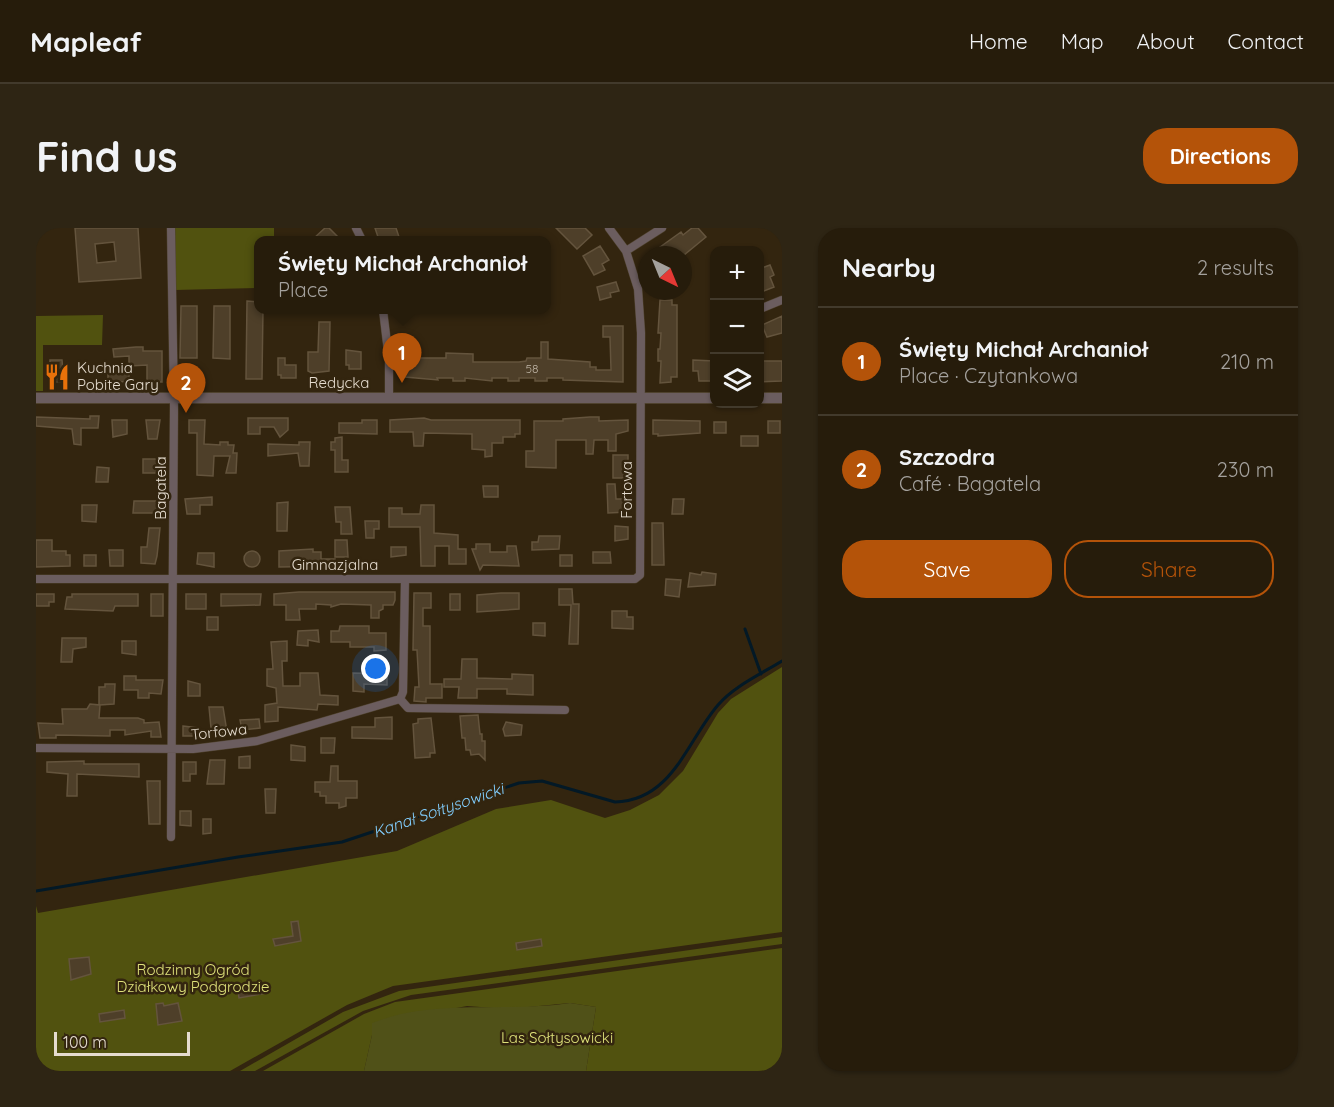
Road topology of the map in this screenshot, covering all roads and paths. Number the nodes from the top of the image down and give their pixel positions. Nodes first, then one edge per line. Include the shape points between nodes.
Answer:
1 (171, 228) edge
2 (609, 228) edge
3 (662, 228) edge
4 (626, 251) junction
5 (782, 300) edge
6 (764, 307) edge
7 (384, 314) edge
8 (36, 398) edge
9 (174, 398) junction
10 (389, 398) junction
11 (641, 398) junction
12 (710, 398) edge
13 (764, 398) edge
14 (782, 398) edge
15 (36, 579) edge
16 (174, 579) junction
17 (405, 579) junction
18 (635, 579) joint
19 (399, 699) junction
20 (565, 710) dead end
21 (36, 747) edge
22 (172, 748) junction
23 (171, 837) dead end

1 - 9 street, Bagatela
2 - 4 street, Fortowa
3 - 4 street
4 - 11 street, Fortowa via 638,289
5 - 6 street
7 - 10 street
8 - 9 street, Redycka
9 - 10 street, Redycka
9 - 16 street, Bagatela
10 - 11 street, Redycka
11 - 12 street, Redycka
11 - 18 street, Fortowa via 640,574
13 - 14 street
15 - 16 street, Gimnazjalna
16 - 17 street, Gimnazjalna
16 - 22 street, Bagatela
17 - 18 street, Gimnazjalna
17 - 19 street via 403,692
19 - 20 street via 408,708
19 - 22 street, Torfowa via 257,741
21 - 22 street, Torfowa
22 - 23 street, Bagatela

